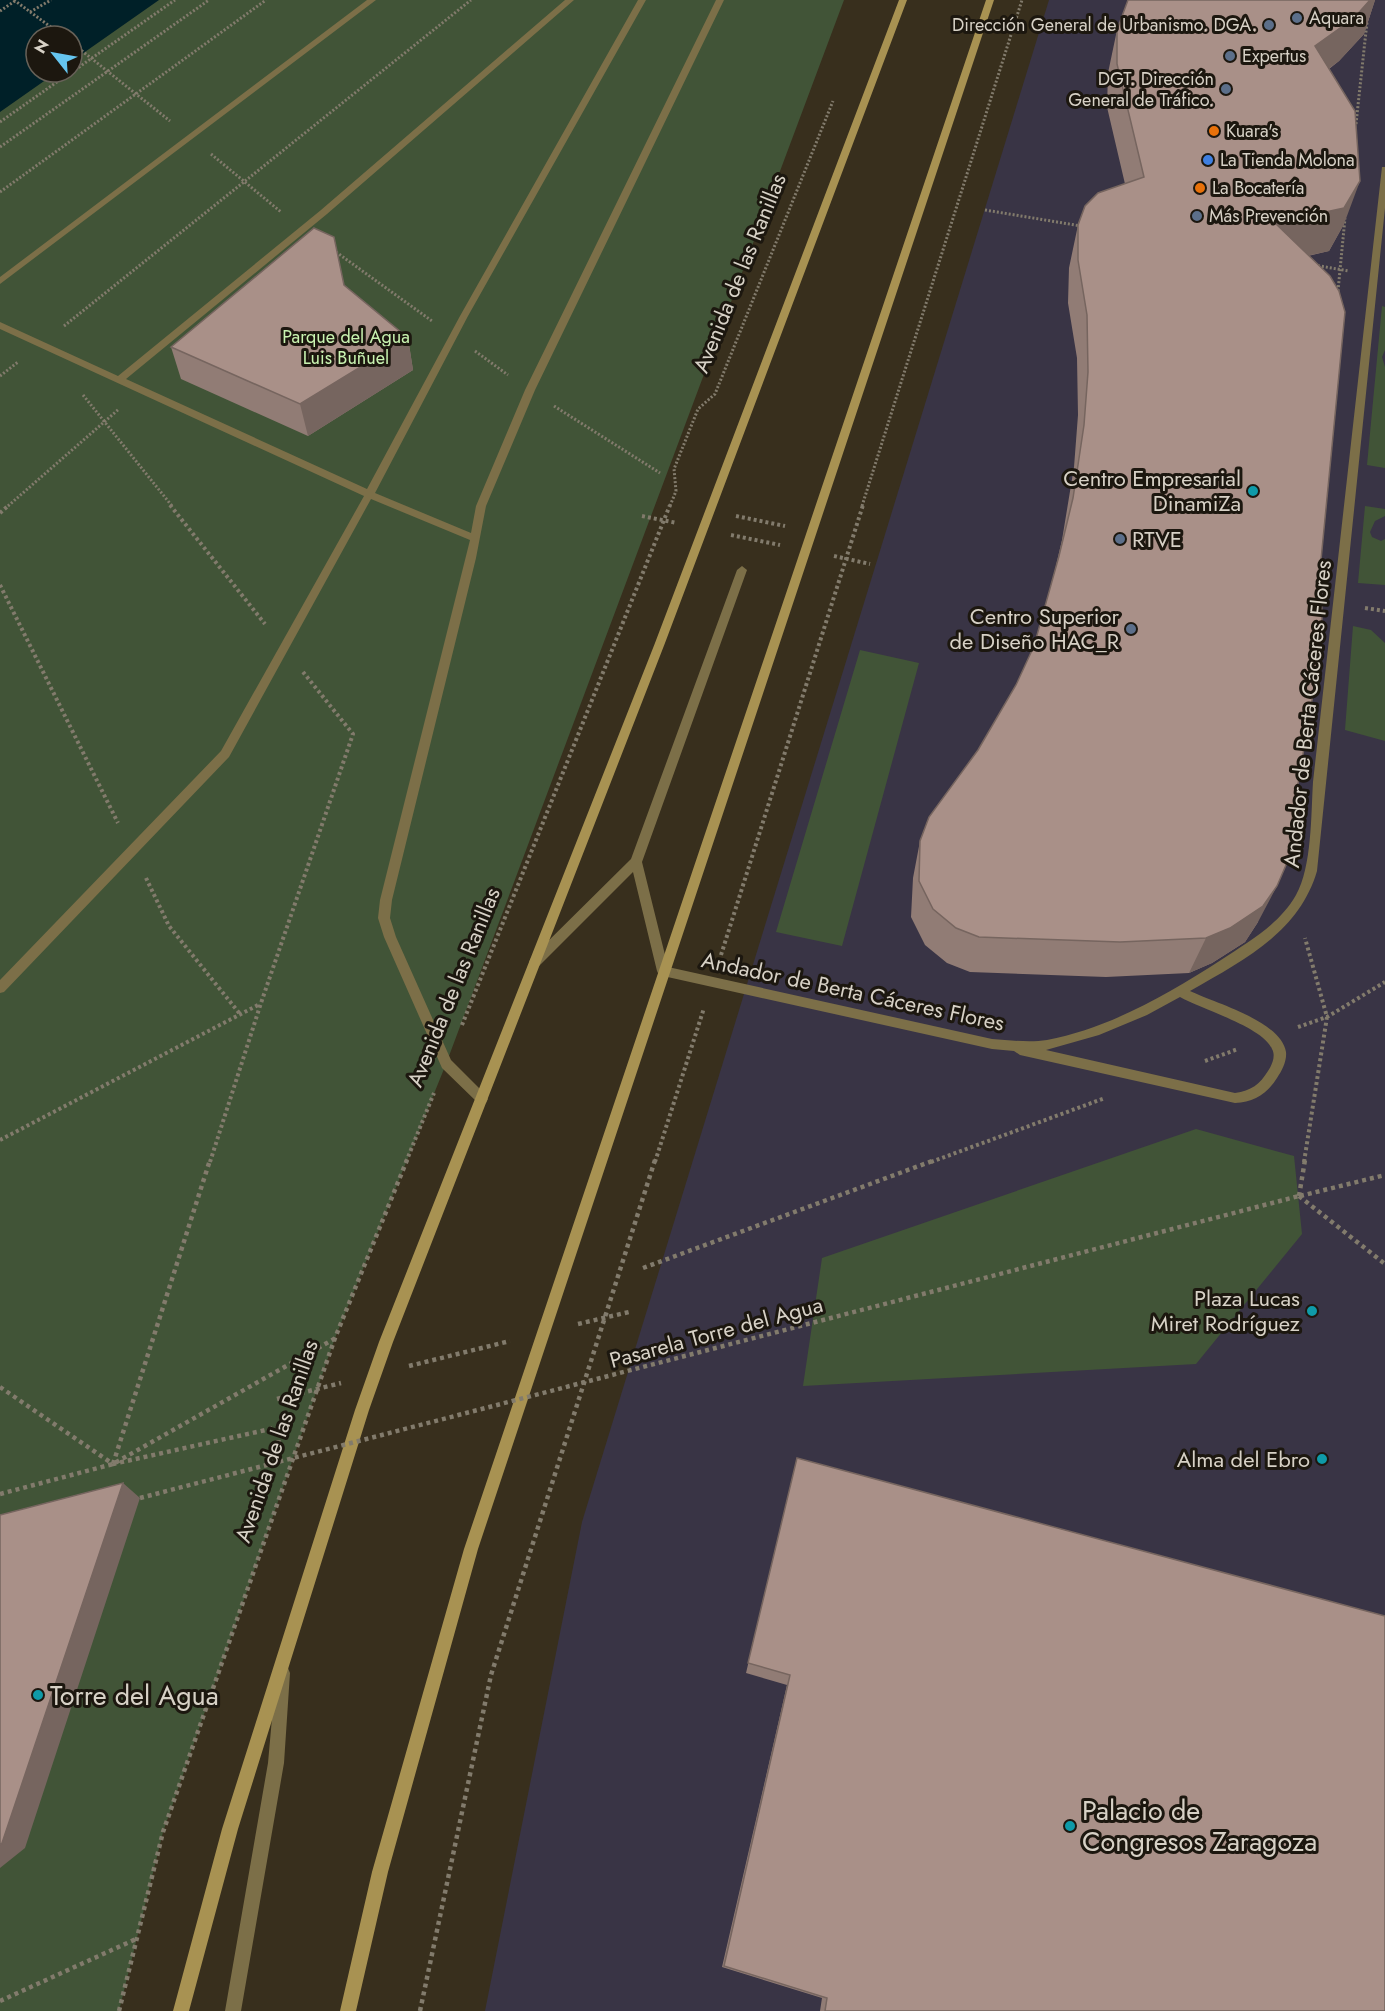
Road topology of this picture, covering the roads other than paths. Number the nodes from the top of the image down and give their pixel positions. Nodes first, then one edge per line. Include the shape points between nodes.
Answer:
1 (372, 0) edge
2 (570, 0) edge
3 (642, 0) edge
4 (720, 0) edge
5 (903, 0) edge
6 (990, 0) edge
7 (1385, 169) edge
8 (0, 281) edge
9 (0, 325) edge
10 (119, 380) junction
11 (370, 493) junction
12 (476, 538) junction
13 (742, 570) dead end
14 (636, 862) junction
15 (535, 962) junction
16 (663, 971) junction
17 (0, 988) edge
18 (1182, 992) junction
19 (992, 1044) junction
20 (482, 1099) junction
21 (284, 1657) junction
22 (181, 2011) edge
23 (233, 2011) edge
24 (348, 2011) edge

1 - 8 street
2 - 10 street via 324,212
3 - 11 street via 464,316
4 - 12 street via 530,390 481,506
5 - 15 main road
6 - 16 main road
7 - 18 street, Andador de Berta Cáceres Flores via 1308,885 1283,921 1265,937
9 - 10 street
10 - 11 street
11 - 12 street
11 - 17 street via 225,754
12 - 20 street via 384,918 446,1064
13 - 14 street
14 - 15 street
14 - 16 street
15 - 20 main road
16 - 19 street, Andador de Berta Cáceres Flores
16 - 24 main road via 471,1549 380,1872
18 - 19 street, Andador de Berta Cáceres Flores via 1099,1029 1046,1046
18 - 19 street via 1227,1012 1270,1038 1280,1050 1277,1067 1258,1092 1235,1098
20 - 21 main road via 376,1374
21 - 22 main road via 230,1829
21 - 23 street via 276,1763

